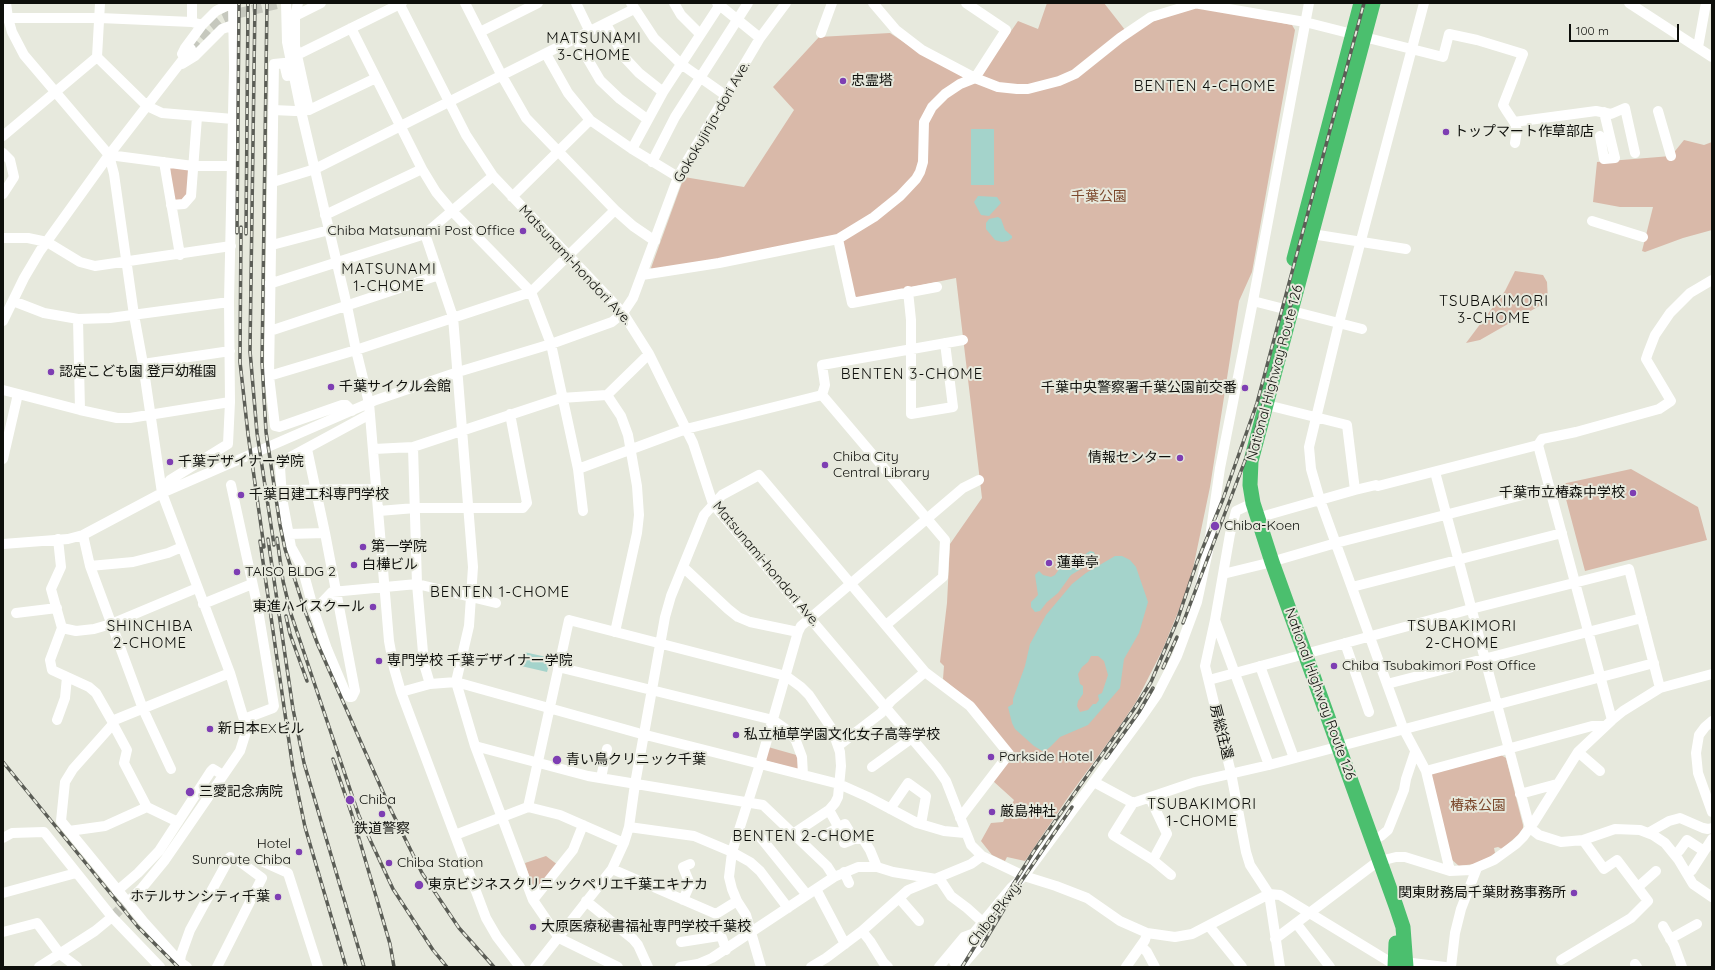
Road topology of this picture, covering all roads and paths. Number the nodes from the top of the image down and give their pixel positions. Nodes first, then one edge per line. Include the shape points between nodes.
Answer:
1 (6, 3) edge
2 (100, 3) edge
3 (192, 3) edge
4 (233, 3) edge
5 (298, 3) edge
6 (322, 3) edge
7 (400, 3) edge
8 (465, 3) edge
9 (538, 3) edge
10 (576, 3) edge
11 (674, 3) edge
12 (748, 3) edge
13 (786, 3) edge
14 (832, 3) edge
15 (873, 3) edge
16 (966, 3) edge
17 (1194, 3) edge
18 (1309, 3) edge
19 (1361, 3) edge
20 (1373, 3) edge
21 (1424, 3) edge
22 (1629, 3) edge
23 (1706, 3) edge
24 (283, 4) edge
25 (719, 4) edge
26 (633, 6) edge
27 (295, 16) junction
28 (5, 18) edge
29 (100, 18) junction
30 (737, 20) junction
31 (192, 22) junction
32 (1305, 22) junction
33 (606, 24) junction
34 (202, 25) junction
35 (233, 25) junction
36 (352, 28) junction
37 (480, 32) junction
38 (590, 32) junction
39 (821, 33) dead end
40 (700, 34) junction
41 (1358, 36) junction
42 (760, 38) junction
43 (576, 39) junction
44 (1698, 47) junction
45 (191, 49) tunnel mouth
46 (1410, 49) junction
47 (546, 54) junction
48 (297, 55) junction
49 (97, 57) junction
50 (1712, 57) edge
51 (681, 64) junction
52 (176, 68) junction
53 (502, 76) junction
54 (376, 78) junction
55 (701, 78) junction
56 (975, 78) junction
57 (57, 91) junction
58 (663, 92) junction
59 (725, 95) junction
60 (450, 103) junction
61 (147, 106) junction
62 (273, 110) junction
63 (302, 111) junction
64 (1658, 111) dead end
65 (1604, 112) junction
66 (197, 117) junction
67 (233, 118) junction
68 (647, 119) junction
69 (590, 120) junction
70 (1514, 122) junction
71 (401, 126) junction
72 (3, 136) edge
73 (1600, 136) dead end
74 (1516, 143) dead end
75 (632, 149) junction
76 (558, 152) junction
77 (3, 153) edge
78 (1635, 154) dead end
79 (109, 155) junction
80 (1671, 156) dead end
81 (164, 162) junction
82 (652, 162) junction
83 (193, 166) junction
84 (232, 166) junction
85 (315, 169) junction
86 (422, 169) junction
87 (493, 176) junction
88 (678, 177) junction
89 (273, 182) junction
90 (3, 194) edge
91 (512, 197) junction
92 (171, 205) junction
93 (615, 210) junction
94 (452, 211) junction
95 (325, 215) junction
96 (1592, 221) dead end
97 (329, 230) junction
98 (425, 234) junction
99 (1312, 234) junction
100 (1643, 237) dead end
101 (3, 238) edge
102 (838, 239) junction
103 (655, 241) junction
104 (47, 242) junction
105 (1360, 242) junction
106 (272, 245) junction
107 (231, 246) junction
108 (1406, 249) dead end
109 (180, 255) junction
110 (568, 256) junction
111 (126, 261) junction
112 (337, 263) junction
113 (439, 275) junction
114 (642, 275) junction
115 (1712, 280) edge
116 (269, 284) junction
117 (937, 286) dead end
118 (908, 291) junction
119 (531, 292) junction
120 (13, 301) junction
121 (1253, 301) junction
122 (229, 302) junction
123 (347, 306) junction
124 (1286, 308) junction
125 (623, 313) junction
126 (134, 315) junction
127 (453, 317) junction
128 (78, 319) junction
129 (3, 322) edge
130 (1338, 323) junction
131 (1362, 329) dead end
132 (270, 331) junction
133 (963, 340) dead end
134 (945, 343) junction
135 (551, 344) junction
136 (911, 349) junction
137 (356, 350) junction
138 (230, 351) junction
139 (649, 354) junction
140 (143, 364) junction
141 (458, 372) junction
142 (269, 376) junction
143 (3, 390) edge
144 (18, 394) junction
145 (607, 395) junction
146 (822, 395) junction
147 (561, 398) junction
148 (230, 402) junction
149 (369, 403) junction
150 (1267, 405) junction
151 (80, 410) junction
152 (349, 413) junction
153 (151, 414) junction
154 (370, 414) junction
155 (510, 414) junction
156 (1315, 417) junction
157 (686, 429) junction
158 (462, 430) junction
159 (1538, 445) junction
160 (413, 447) junction
161 (307, 449) junction
162 (374, 449) junction
163 (631, 450) junction
164 (3, 459) edge
165 (578, 469) junction
166 (1435, 472) junction
167 (979, 480) dead end
168 (231, 484) dead end
169 (1550, 488) junction
170 (315, 489) junction
171 (377, 489) junction
172 (282, 490) junction
173 (1355, 490) junction
174 (162, 493) junction
175 (1320, 500) junction
176 (713, 504) junction
177 (1250, 504) junction
178 (468, 507) junction
179 (415, 508) junction
180 (379, 511) junction
181 (583, 511) dead end
182 (1446, 514) junction
183 (1257, 518) junction
184 (927, 519) junction
185 (325, 533) junction
186 (1562, 533) junction
187 (288, 534) junction
188 (83, 535) junction
189 (58, 539) junction
190 (1336, 543) junction
191 (3, 544) edge
192 (182, 547) junction
193 (1458, 560) junction
194 (1268, 563) junction
195 (90, 566) junction
196 (683, 567) junction
197 (1223, 574) junction
198 (851, 583) junction
199 (1576, 583) junction
200 (252, 584) junction
201 (416, 584) junction
202 (384, 587) junction
203 (1352, 587) junction
204 (197, 588) junction
205 (336, 591) junction
206 (472, 597) junction
207 (496, 603) dead end
208 (203, 604) junction
209 (57, 608) junction
210 (1472, 609) junction
211 (314, 611) junction
212 (16, 613) dead end
213 (810, 618) junction
214 (1642, 618) junction
215 (1215, 620) junction
216 (111, 624) junction
217 (886, 625) junction
218 (62, 628) junction
219 (615, 632) junction
220 (798, 632) junction
221 (1589, 632) junction
222 (1369, 636) junction
223 (660, 643) junction
224 (1344, 643) junction
225 (1301, 656) junction
226 (1484, 659) junction
227 (1654, 663) junction
228 (1260, 666) junction
229 (558, 667) junction
230 (925, 672) junction
231 (1236, 672) junction
232 (230, 673) junction
233 (1712, 674) edge
234 (786, 676) junction
235 (67, 677) junction
236 (1601, 677) junction
237 (1209, 680) junction
238 (456, 682) junction
239 (430, 684) junction
240 (1387, 684) junction
241 (1660, 688) junction
242 (651, 691) junction
243 (401, 692) junction
244 (1496, 704) junction
245 (886, 706) junction
246 (142, 708) junction
247 (550, 709) junction
248 (1369, 712) dead end
249 (244, 719) junction
250 (57, 720) dead end
251 (773, 720) junction
252 (1712, 721) edge
253 (113, 723) junction
254 (1608, 723) junction
255 (1403, 728) junction
256 (644, 735) junction
257 (912, 738) junction
258 (476, 746) junction
259 (838, 746) junction
260 (1335, 747) junction
261 (607, 749) dead end
262 (1508, 749) junction
263 (1415, 752) junction
264 (1578, 752) junction
265 (1294, 758) junction
266 (538, 763) junction
267 (760, 764) junction
268 (1269, 765) junction
269 (872, 767) dead end
270 (171, 769) dead end
271 (1426, 771) junction
272 (1600, 771) dead end
273 (803, 774) junction
274 (1231, 774) junction
275 (223, 775) junction
276 (600, 778) junction
277 (1094, 782) junction
278 (635, 784) junction
279 (839, 784) junction
280 (1557, 784) junction
281 (1520, 794) junction
282 (1150, 798) junction
283 (748, 802) junction
284 (1133, 803) junction
285 (147, 807) junction
286 (528, 807) junction
287 (890, 809) junction
288 (829, 810) junction
289 (1712, 812) edge
290 (502, 817) junction
291 (960, 818) junction
292 (178, 822) junction
293 (921, 824) junction
294 (583, 825) junction
295 (629, 827) junction
296 (839, 828) junction
297 (1530, 828) junction
298 (1712, 828) edge
299 (69, 831) junction
300 (965, 833) junction
301 (1648, 833) junction
302 (793, 834) junction
303 (455, 835) junction
304 (823, 836) dead end
305 (3, 838) edge
306 (761, 838) dead end
307 (1712, 839) edge
308 (1583, 840) junction
309 (1372, 841) junction
310 (624, 843) junction
311 (1679, 851) dead end
312 (1704, 851) junction
313 (732, 852) junction
314 (982, 856) junction
315 (259, 860) dead end
316 (1153, 860) junction
317 (690, 864) dead end
318 (1377, 864) junction
319 (877, 867) junction
320 (1477, 868) junction
321 (612, 869) junction
322 (1450, 871) junction
323 (1656, 871) dead end
324 (844, 872) junction
325 (76, 873) junction
326 (1687, 874) junction
327 (1171, 875) dead end
328 (1024, 876) junction
329 (834, 877) junction
330 (937, 879) junction
331 (849, 883) dead end
332 (1638, 887) junction
333 (816, 889) junction
334 (117, 891) junction
335 (3, 893) edge
336 (1269, 894) junction
337 (807, 895) junction
338 (1712, 897) edge
339 (899, 898) junction
340 (131, 899) tunnel mouth
341 (533, 900) junction
342 (684, 900) junction
343 (737, 901) junction
344 (586, 902) junction
345 (788, 908) junction
346 (1311, 912) junction
347 (112, 917) junction
348 (919, 921) dead end
349 (1296, 923) junction
350 (1697, 924) dead end
351 (985, 925) junction
352 (1209, 926) junction
353 (1663, 926) dead end
354 (862, 931) junction
355 (3, 932) edge
356 (752, 933) junction
357 (1147, 933) junction
358 (976, 936) junction
359 (559, 938) junction
360 (1275, 939) junction
361 (1670, 939) junction
362 (681, 942) dead end
363 (845, 944) junction
364 (1141, 946) junction
365 (726, 950) junction
366 (60, 954) junction
367 (1561, 960) dead end
368 (828, 963) edge
369 (182, 965) edge
370 (955, 965) edge
371 (1400, 965) edge
372 (39, 967) edge
373 (77, 967) edge
374 (160, 967) edge
375 (217, 967) edge
376 (318, 967) edge
377 (520, 967) edge
378 (535, 967) edge
379 (618, 967) edge
380 (648, 967) edge
381 (680, 967) edge
382 (761, 967) edge
383 (811, 967) edge
384 (888, 967) edge
385 (939, 967) edge
386 (1126, 967) edge
387 (1155, 967) edge
388 (1242, 967) edge
389 (1280, 967) edge
390 (1330, 967) edge
391 (1445, 967) edge
392 (1451, 967) edge
393 (1682, 967) edge

1 - 28 street
2 - 29 street
3 - 31 street
4 - 34 street via 216,11
4 - 35 street
5 - 27 street
6 - 27 street
7 - 36 street
7 - 60 street, Matsunami-hondori Ave.
8 - 37 street
9 - 37 street
10 - 38 street
11 - 40 street
12 - 30 street
13 - 42 street, Gokokujinja-dori Ave.
14 - 39 street
15 - 56 street via 896,30 922,50
16 - 56 street via 1006,30
17 - 32 street
17 - 56 street via 1151,17 1075,74 1048,85 1028,89 1007,89
18 - 32 street, Chiba Pkwy.
19 - 41 highway, National Highway Route 126
20 - 41 highway, National Highway Route 126
21 - 46 street
22 - 44 street
23 - 44 street
24 - 63 street via 287,42
25 - 30 street
25 - 40 street
26 - 33 street
26 - 51 street via 654,38
27 - 48 street
28 - 29 street
28 - 57 street via 24,54
29 - 31 street
29 - 49 street
30 - 42 street
30 - 55 street
31 - 34 street
32 - 41 street
32 - 121 street, Chiba Pkwy.
33 - 38 street
33 - 58 street via 625,58
34 - 52 street via 185,48
35 - 52 street via 222,29 195,56
35 - 67 street
36 - 48 street
36 - 54 street
37 - 53 street
38 - 43 street
40 - 51 street
41 - 46 street
41 - 99 highway, National Highway Route 126
41 - 124 highway, National Highway Route 126
42 - 59 street, Gokokujinja-dori Ave.
43 - 47 street
43 - 68 street via 600,80
44 - 50 street
45 - 52 street
46 - 70 street via 1443,57 1449,34 1523,54 1504,105
46 - 105 street
47 - 53 street
47 - 69 street via 568,93
48 - 63 street
49 - 57 street
49 - 61 street
51 - 55 street
51 - 58 street
52 - 61 street
53 - 60 street
53 - 76 street via 526,118
54 - 63 street
54 - 71 street
55 - 59 street
55 - 82 street via 675,117
56 - 102 street via 945,94 928,112 924,122 923,162 916,179 874,217
57 - 72 street
57 - 79 street
58 - 68 street
59 - 88 street, Gokokujinja-dori Ave.
60 - 71 street
60 - 87 street, Matsunami-hondori Ave. via 466,135
61 - 66 street via 162,113
61 - 79 street
62 - 63 street
62 - 63 street via 274,64 284,63
62 - 89 street
63 - 85 street
64 - 80 street
65 - 70 street
65 - 73 street via 1615,158 1604,159
65 - 78 street via 1611,114 1625,108
66 - 67 street
66 - 83 street
67 - 84 street
68 - 75 street
69 - 75 street
69 - 76 street
70 - 74 street via 1517,130
71 - 85 street
71 - 86 street
75 - 82 street
76 - 91 street
76 - 93 street
77 - 90 street via 10,160 14,177
79 - 81 street
79 - 104 street
79 - 111 street
81 - 83 street
81 - 92 street
82 - 88 street
83 - 84 street
83 - 92 street via 188,201 184,204
84 - 107 street
85 - 89 street
85 - 95 street
86 - 94 street
86 - 95 street
87 - 91 street, Matsunami-hondori Ave.
87 - 94 street
88 - 103 street, Gokokujinja-dori Ave.
89 - 106 street
91 - 110 street, Matsunami-hondori Ave.
92 - 109 street
93 - 103 street
93 - 110 street
94 - 98 street
94 - 119 street
95 - 97 street
96 - 100 street
97 - 106 street
97 - 112 street
98 - 112 street
98 - 113 street
99 - 105 street
99 - 124 highway, National Highway Route 126
101 - 104 street via 28,238
102 - 114 street via 719,264
102 - 118 street via 852,303
103 - 114 street, Gokokujinja-dori Ave.
104 - 111 street via 85,264 95,266
104 - 120 street via 30,267
105 - 108 street
105 - 130 street
106 - 116 street
107 - 109 street
107 - 122 street
109 - 111 street
110 - 119 street
110 - 125 street, Matsunami-hondori Ave.
111 - 126 street
112 - 116 street
112 - 123 street
113 - 123 street
113 - 127 street
114 - 125 street, Gokokujinja-dori Ave. via 631,303
115 - 159 street via 1690,292 1670,313 1655,335 1646,358 1671,401 1659,409 1542,439
116 - 132 street
117 - 118 street
118 - 136 street
119 - 127 street
119 - 135 street
120 - 128 street via 44,313
120 - 129 street
121 - 124 street
121 - 277 street, Chiba Pkwy. via 1197,602 1177,656 1157,695
122 - 126 street
122 - 138 street
123 - 132 street
123 - 137 street
124 - 130 street
124 - 150 highway, National Highway Route 126
124 - 177 highway, National Highway Route 126 via 1243,459 1242,476
125 - 135 street via 604,326
125 - 139 street, Matsunami-hondori Ave.
126 - 128 street
126 - 140 street
127 - 137 street
127 - 141 street
128 - 151 street
130 - 131 street
130 - 156 street
132 - 142 street
133 - 134 street
134 - 136 street
134 - 136 street via 953,407 911,414
135 - 141 street
135 - 147 street
136 - 146 street via 822,365 825,385
137 - 142 street
137 - 149 street
138 - 140 street
138 - 148 street
139 - 145 street
139 - 157 street, Matsunami-hondori Ave.
140 - 153 street
141 - 149 street
141 - 158 street
142 - 152 street via 275,426 279,427 342,405 346,405
143 - 144 street
144 - 151 street
144 - 164 street
145 - 147 street
145 - 163 street via 621,416
146 - 157 street
146 - 184 street
147 - 155 street
147 - 165 street
148 - 153 street
148 - 174 street via 228,444 170,480
149 - 152 street
149 - 154 street
150 - 156 street
150 - 177 highway, National Highway Route 126 via 1251,461
151 - 153 street via 117,418
152 - 174 street
153 - 174 street
154 - 161 street
154 - 162 street
155 - 158 street
155 - 178 street via 527,503 523,508
156 - 173 street via 1346,425
156 - 175 street via 1309,447 1311,469
157 - 163 street
157 - 176 street, Matsunami-hondori Ave.
158 - 160 street
158 - 178 street
159 - 166 street
159 - 169 street
160 - 162 street
160 - 179 street
161 - 170 street
161 - 172 street via 285,460 280,467
162 - 171 street
163 - 165 street
163 - 219 street via 639,515
165 - 181 street
166 - 173 street
166 - 182 street
167 - 184 street via 963,488
168 - 200 street
169 - 182 street
169 - 186 street
170 - 171 street
170 - 172 street
170 - 185 street
171 - 180 street
172 - 187 street
173 - 175 street
174 - 188 street
174 - 192 street
175 - 183 street
175 - 190 street
176 - 196 street via 704,515
176 - 198 street via 722,495 759,475
176 - 213 street, Matsunami-hondori Ave.
177 - 183 highway, National Highway Route 126
177 - 194 highway, National Highway Route 126
177 - 197 street, 房総往還 via 1236,511
178 - 179 street
178 - 206 street via 473,567
179 - 180 street
179 - 201 street
180 - 202 street
182 - 190 street
182 - 193 street
183 - 194 highway, National Highway Route 126
184 - 198 street
184 - 217 street via 946,540 943,577
185 - 187 street
185 - 205 street
186 - 193 street
186 - 199 street
187 - 211 street via 291,547 302,567
188 - 189 street
188 - 195 street
189 - 191 street
189 - 209 street via 61,567 51,589
190 - 194 street
190 - 203 street
192 - 195 street via 133,562
192 - 204 street
193 - 203 street
193 - 210 street
194 - 197 street
194 - 225 highway, National Highway Route 126 via 1281,606
195 - 216 street
196 - 220 street via 738,616 750,622
196 - 223 street via 671,596
197 - 215 street, 房総往還
198 - 213 street
198 - 217 street
199 - 210 street
199 - 214 street via 1629,569
199 - 221 street
200 - 208 street
200 - 249 street via 274,706
201 - 202 street
201 - 206 street
201 - 239 street via 424,664
202 - 205 street
202 - 243 street via 389,641
203 - 222 street
204 - 208 street
204 - 216 street
205 - 211 street
205 - 211 street via 356,692 352,697 346,694
206 - 207 street
206 - 238 street via 469,626
208 - 232 street
209 - 212 street
209 - 218 street
210 - 222 street
210 - 226 street
213 - 220 street
213 - 245 street, Matsunami-hondori Ave.
214 - 221 street
214 - 227 street
215 - 231 street
215 - 237 street, 房総往還 via 1205,666
216 - 218 street via 84,631
216 - 246 street
217 - 230 street
218 - 235 street via 50,660 52,670
219 - 223 street
219 - 229 street via 569,620
220 - 234 street
221 - 226 street
221 - 236 street
222 - 224 street
222 - 240 street
223 - 234 street
223 - 242 street
224 - 225 street
224 - 248 street
225 - 228 street
225 - 260 highway, National Highway Route 126
226 - 240 street
226 - 244 street
227 - 236 street
227 - 241 street
228 - 231 street
228 - 265 street
229 - 242 street
229 - 247 street
230 - 245 street
230 - 291 street via 970,706 1009,754
231 - 237 street
231 - 268 street
232 - 246 street
232 - 249 street
233 - 241 street
234 - 251 street
234 - 259 street via 809,695 832,729
235 - 250 street via 65,698
235 - 253 street via 96,693
236 - 244 street
236 - 254 street
237 - 274 street, 房総往還
238 - 239 street
238 - 247 street
238 - 258 street
239 - 243 street
240 - 255 street
241 - 254 street via 1622,711
242 - 251 street
242 - 256 street
243 - 303 street
244 - 255 street
244 - 262 street
245 - 257 street, Matsunami-hondori Ave.
245 - 259 street via 881,713
246 - 253 street
246 - 270 street
247 - 256 street
247 - 266 street
249 - 275 street via 246,732 240,751
251 - 267 street
251 - 273 street via 790,732 796,741 802,757
252 - 289 street via 1699,735 1696,753 1698,773
253 - 285 street via 127,750 124,763
253 - 299 street via 65,782 61,821
254 - 262 street
254 - 264 street
255 - 260 street
255 - 263 street
256 - 267 street
256 - 278 street
257 - 269 street
257 - 291 street, Matsunami-hondori Ave. via 946,781
258 - 266 street
258 - 290 street
259 - 279 street via 841,766
260 - 265 street
260 - 309 highway, National Highway Route 126
260 - 318 highway, National Highway Route 126
261 - 276 street
262 - 271 street
262 - 281 street
263 - 271 street
263 - 309 street via 1404,790 1388,830
264 - 272 street
264 - 280 street
265 - 268 street
266 - 276 street
266 - 286 street
267 - 273 street
267 - 283 street
268 - 274 street
271 - 322 street
273 - 279 street
274 - 282 street via 1195,782
274 - 336 street, 房総往還 via 1250,865
275 - 292 street via 213,769 211,771
275 - 340 street via 165,860
276 - 278 street
277 - 284 street
277 - 328 street, Chiba Pkwy.
278 - 283 street
278 - 295 street
279 - 287 street
279 - 288 street via 838,797
280 - 281 street
280 - 297 street
281 - 297 street
282 - 284 street
282 - 316 street via 1167,834
283 - 302 street via 763,805
283 - 313 street
284 - 316 street via 1113,836
285 - 292 street
285 - 299 street via 105,826
286 - 290 street
286 - 294 street via 560,815
287 - 293 street
287 - 293 street via 908,783 926,796
288 - 296 street
288 - 302 street
290 - 303 street
290 - 341 street
291 - 300 street, Matsunami-hondori Ave.
292 - 334 street via 159,851
293 - 300 street via 944,831
294 - 310 street
294 - 341 street via 573,850
295 - 310 street
295 - 313 street via 694,836
296 - 304 street
296 - 319 street via 845,824 849,841 863,838
297 - 308 street via 1539,835 1561,842
297 - 320 street via 1516,844 1494,860
298 - 301 street via 1708,830 1680,818
299 - 334 street
300 - 314 street, Matsunami-hondori Ave. via 970,845
301 - 308 street via 1640,830 1615,829
301 - 326 street via 1665,843
302 - 329 street via 827,866
303 - 377 street via 486,918
305 - 325 street via 12,833 44,832
306 - 337 street
307 - 312 street
308 - 332 street via 1604,869 1617,860
309 - 318 highway, National Highway Route 126
310 - 321 street
311 - 312 street via 1688,840
312 - 326 street
313 - 343 street via 729,877
313 - 345 street via 760,871
314 - 328 street, Matsunami-hondori Ave.
314 - 330 street via 971,864
315 - 376 street via 288,873
316 - 327 street
317 - 342 street via 684,867 690,884
318 - 322 street via 1396,857 1405,857
318 - 346 street
318 - 371 highway, National Highway Route 126 via 1390,908
319 - 324 street via 858,867
319 - 330 street
320 - 322 street
320 - 392 street via 1461,909
321 - 342 street
321 - 344 street
323 - 332 street
324 - 329 street
324 - 331 street
325 - 335 street
325 - 347 street
326 - 338 street via 1693,884
328 - 351 street, Chiba Pkwy. via 1011,888
328 - 357 street, Matsunami-hondori Ave. via 1087,898 1120,920
329 - 333 street
330 - 339 street via 908,890
330 - 351 street via 950,896
332 - 367 street via 1648,901 1631,918
333 - 337 street
333 - 363 street
334 - 369 street
336 - 346 street via 1280,895
336 - 352 street, Matsunami-hondori Ave.
336 - 360 street, 房総往還
337 - 345 street
339 - 348 street
339 - 354 street
341 - 359 street
342 - 343 street via 716,914
343 - 356 street via 746,915
344 - 359 street
344 - 380 street via 633,939
345 - 356 street
346 - 349 street
346 - 371 street via 1390,962
347 - 366 street
347 - 374 street
349 - 360 street
349 - 390 street
350 - 361 street
351 - 358 street, Chiba Pkwy.
352 - 357 street, Matsunami-hondori Ave. via 1192,934 1175,937
352 - 388 street
353 - 361 street
354 - 363 street
354 - 384 street
355 - 366 street via 37,923
356 - 365 street
356 - 382 street
357 - 364 street
358 - 370 street, Chiba Pkwy.
358 - 385 street via 964,937
359 - 378 street
359 - 379 street
360 - 389 street, 房総往還
361 - 393 street
362 - 365 street via 719,936
363 - 368 street
364 - 386 street
364 - 387 street
365 - 381 street via 698,964
366 - 372 street
366 - 373 street
368 - 383 street
369 - 375 street via 190,930 234,859 262,878
371 - 391 street via 1412,963

